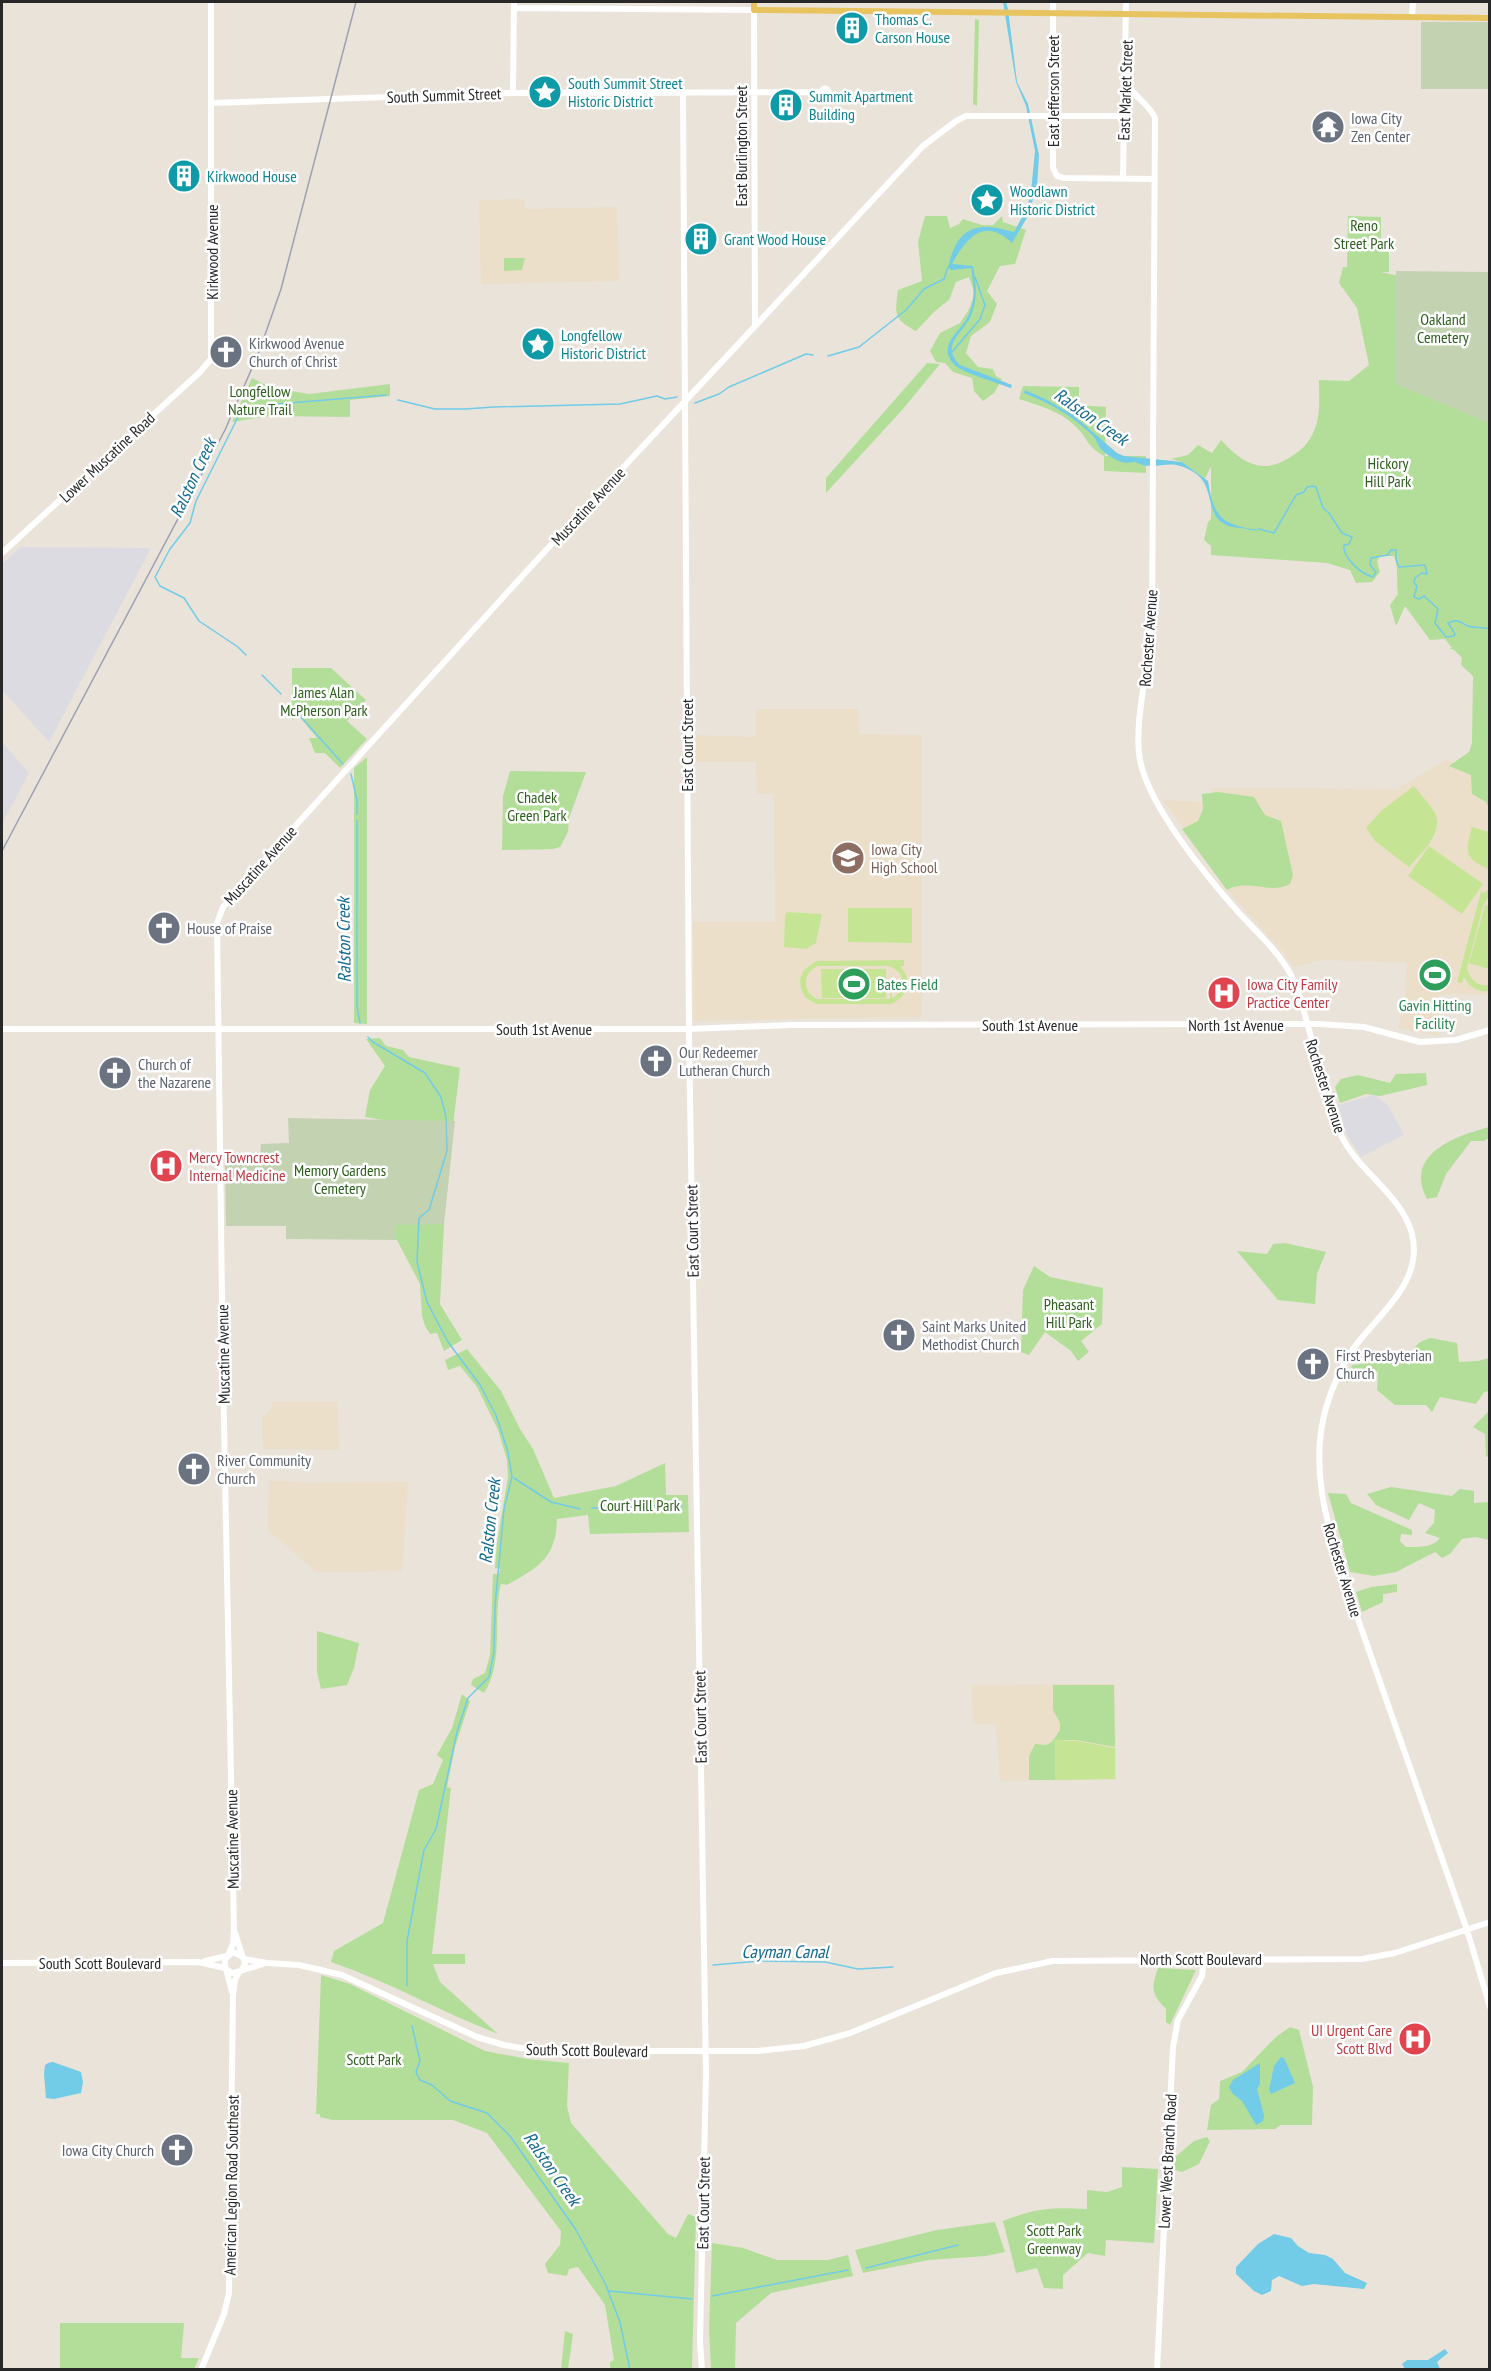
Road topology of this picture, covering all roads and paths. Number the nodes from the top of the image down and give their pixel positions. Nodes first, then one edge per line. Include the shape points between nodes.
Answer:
1 (211, 2) edge
2 (754, 2) edge
3 (1053, 2) edge
4 (1126, 2) edge
5 (1413, 2) edge
6 (514, 5) edge
7 (754, 10) junction
8 (1053, 13) junction
9 (1126, 13) junction
10 (1413, 17) junction
11 (1490, 18) edge
12 (1126, 80) junction
13 (822, 92) dead end
14 (513, 93) junction
15 (683, 93) junction
16 (754, 93) junction
17 (211, 103) junction
18 (1053, 116) junction
19 (1124, 116) junction
20 (1123, 179) junction
21 (1155, 179) junction
22 (755, 326) junction
23 (211, 359) joint
24 (686, 401) junction
25 (2, 553) edge
26 (1307, 1024) junction
27 (1087, 1025) joint
28 (2, 1029) edge
29 (218, 1029) junction
30 (689, 1029) junction
31 (1490, 1030) edge
32 (1490, 1922) edge
33 (234, 1930) junction
34 (1467, 1930) junction
35 (227, 1955) junction
36 (243, 1957) junction
37 (1204, 1959) junction
38 (198, 1962) junction
39 (2, 1963) edge
40 (267, 1963) junction
41 (226, 1968) junction
42 (241, 1971) junction
43 (233, 1996) junction
44 (915, 2006) joint
45 (1490, 2007) edge
46 (706, 2051) junction
47 (201, 2370) edge
48 (702, 2370) edge
49 (1156, 2370) edge

1 - 17 main road, Kirkwood Avenue
2 - 7 main road, East Burlington Street
3 - 8 main road, East Jefferson Street
4 - 9 main road, East Market Street
5 - 10 main road
6 - 7 main road
6 - 14 main road
7 - 8 main road
7 - 16 main road, East Burlington Street
8 - 9 main road
8 - 18 main road, East Jefferson Street
9 - 10 main road
9 - 12 main road, East Market Street
10 - 11 main road
12 - 19 main road, East Market Street
12 - 21 main road, Rochester Avenue via 1155,118
13 - 16 main road, South Summit Street
14 - 15 main road, South Summit Street
14 - 17 main road, South Summit Street
15 - 16 main road, South Summit Street
15 - 24 main road, East Court Street
16 - 22 main road, East Burlington Street
17 - 23 main road, Kirkwood Avenue
18 - 19 main road, Muscatine Avenue
18 - 20 main road, East Jefferson Street via 1053,168 1059,178
18 - 22 main road, Muscatine Avenue via 958,119 923,146
19 - 20 main road, East Market Street
20 - 21 main road
21 - 26 main road, Rochester Avenue via 1152,621 1139,729 1140,761 1164,814 1214,884 1287,968
22 - 24 main road, Muscatine Avenue
23 - 25 main road, Lower Muscatine Road
24 - 29 main road, Muscatine Avenue via 227,901 217,923
24 - 30 main road, East Court Street
26 - 27 main road, North 1st Avenue
26 - 31 main road, North 1st Avenue via 1353,1025 1405,1040 1432,1042
26 - 34 main road, Rochester Avenue via 1341,1134 1355,1157 1403,1214 1414,1248 1406,1282 1354,1348 1331,1394 1319,1448 1322,1497 1351,1600
27 - 30 main road, South 1st Avenue
28 - 29 main road, South 1st Avenue
29 - 30 main road, South 1st Avenue
29 - 33 main road, Muscatine Avenue
30 - 46 main road, East Court Street
32 - 34 main road, North Scott Boulevard
33 - 35 main road, Muscatine Avenue
33 - 36 main road, Muscatine Avenue
34 - 37 main road, North Scott Boulevard via 1388,1955 1362,1959
34 - 45 main road, Rochester Avenue
35 - 36 main road via 233,1952
35 - 38 main road, South Scott Boulevard
35 - 41 main road
36 - 40 main road, South Scott Boulevard
36 - 42 main road
37 - 44 main road, North Scott Boulevard via 1043,1962 987,1976
37 - 49 main road, Lower West Branch Road via 1202,1976 1178,2020 1173,2046
38 - 39 main road, South Scott Boulevard
38 - 41 main road, South Scott Boulevard
40 - 42 main road, South Scott Boulevard
40 - 46 main road, South Scott Boulevard via 299,1965 342,1975 477,2037 517,2048
41 - 42 main road via 232,1973
41 - 43 main road, American Legion Road Southeast
42 - 43 main road, American Legion Road Southeast
43 - 47 main road, American Legion Road Southeast via 229,2293
44 - 46 main road, South Scott Boulevard via 850,2033 804,2046 766,2051
46 - 48 main road, East Court Street

